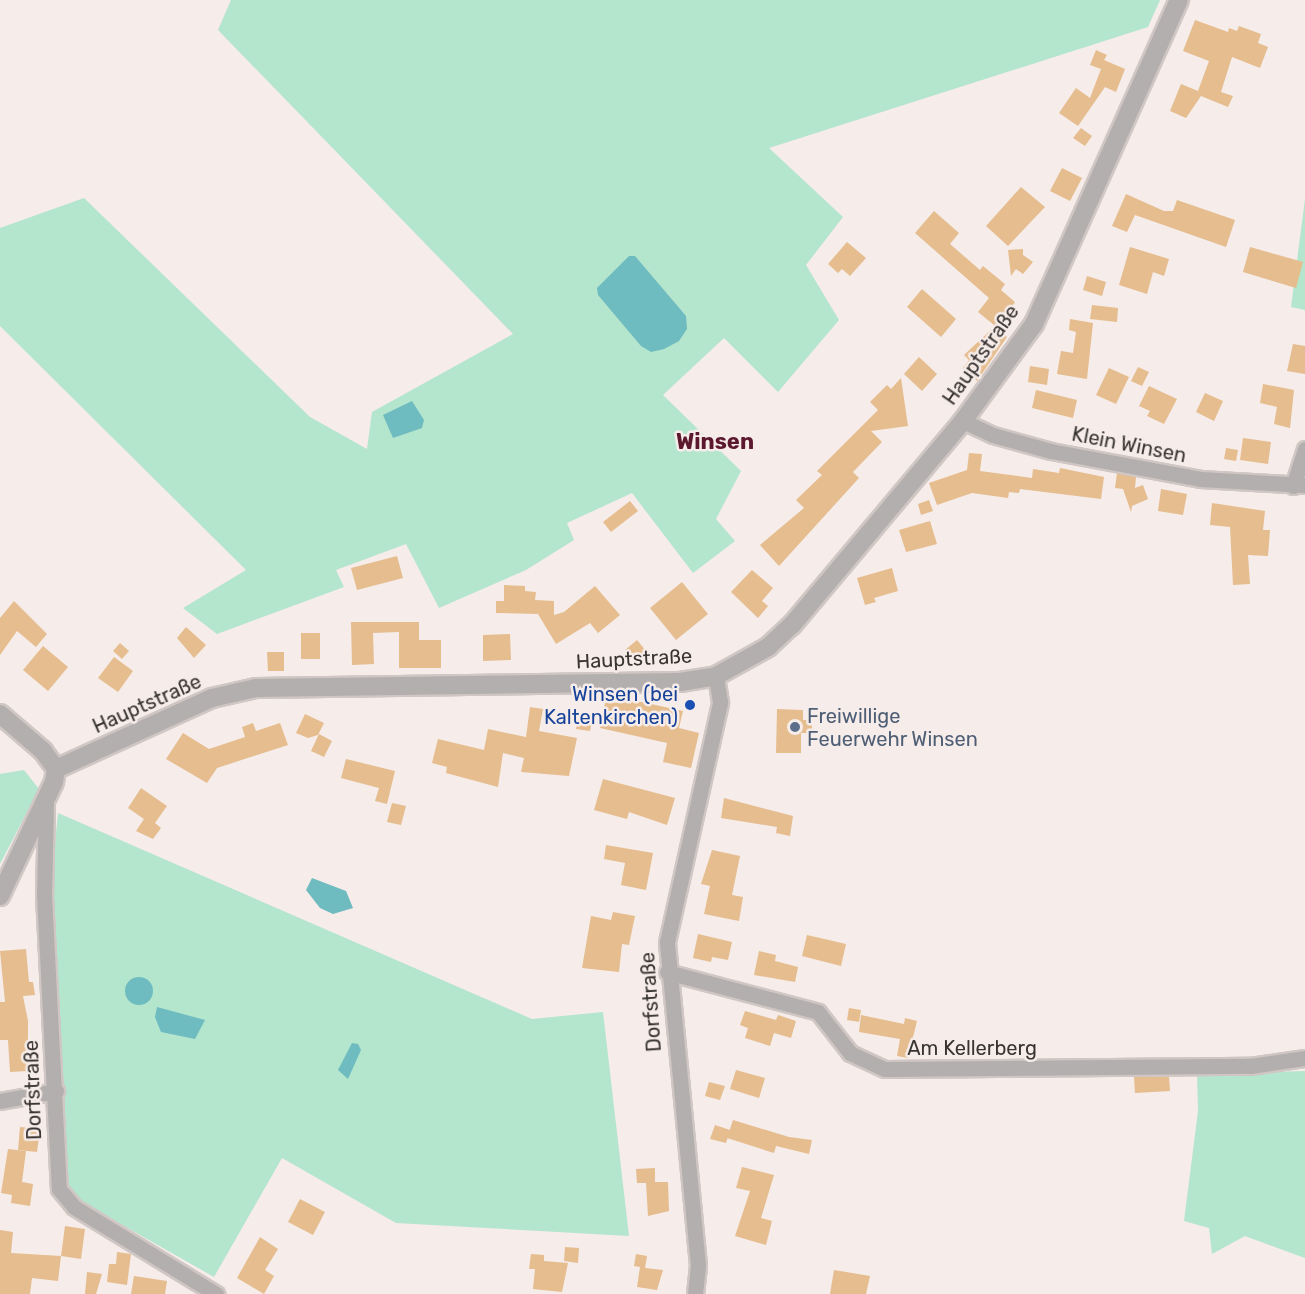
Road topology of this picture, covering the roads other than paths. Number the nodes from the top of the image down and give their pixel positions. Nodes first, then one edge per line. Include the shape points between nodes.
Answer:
1 (1179, 0) edge
2 (963, 421) junction
3 (1305, 449) edge
4 (1299, 486) edge
5 (716, 676) junction
6 (0, 714) edge
7 (57, 769) junction
8 (46, 801) junction
9 (0, 896) edge
10 (667, 972) junction
11 (1305, 1058) edge
12 (56, 1091) junction
13 (0, 1101) edge
14 (216, 1294) edge
15 (695, 1294) edge

1 - 2 street, Hauptstraße via 1034,324
2 - 4 street, Klein Winsen via 993,435 1051,451 1200,479
2 - 5 street, Hauptstraße via 792,625 768,647
3 - 4 street, Klein Winsen
5 - 7 street, Hauptstraße via 644,684 256,688 212,698
5 - 10 street, Dorfstraße via 720,702 667,942
6 - 7 street via 43,751
7 - 8 street
8 - 9 street
8 - 12 street, Dorfstraße via 44,895
10 - 11 street, Am Kellerberg via 818,1012 850,1053 885,1069 1250,1066
10 - 15 street, Dorfstraße via 698,1265
12 - 13 street
12 - 14 street, Dorfstraße via 55,1167 59,1189 74,1207

